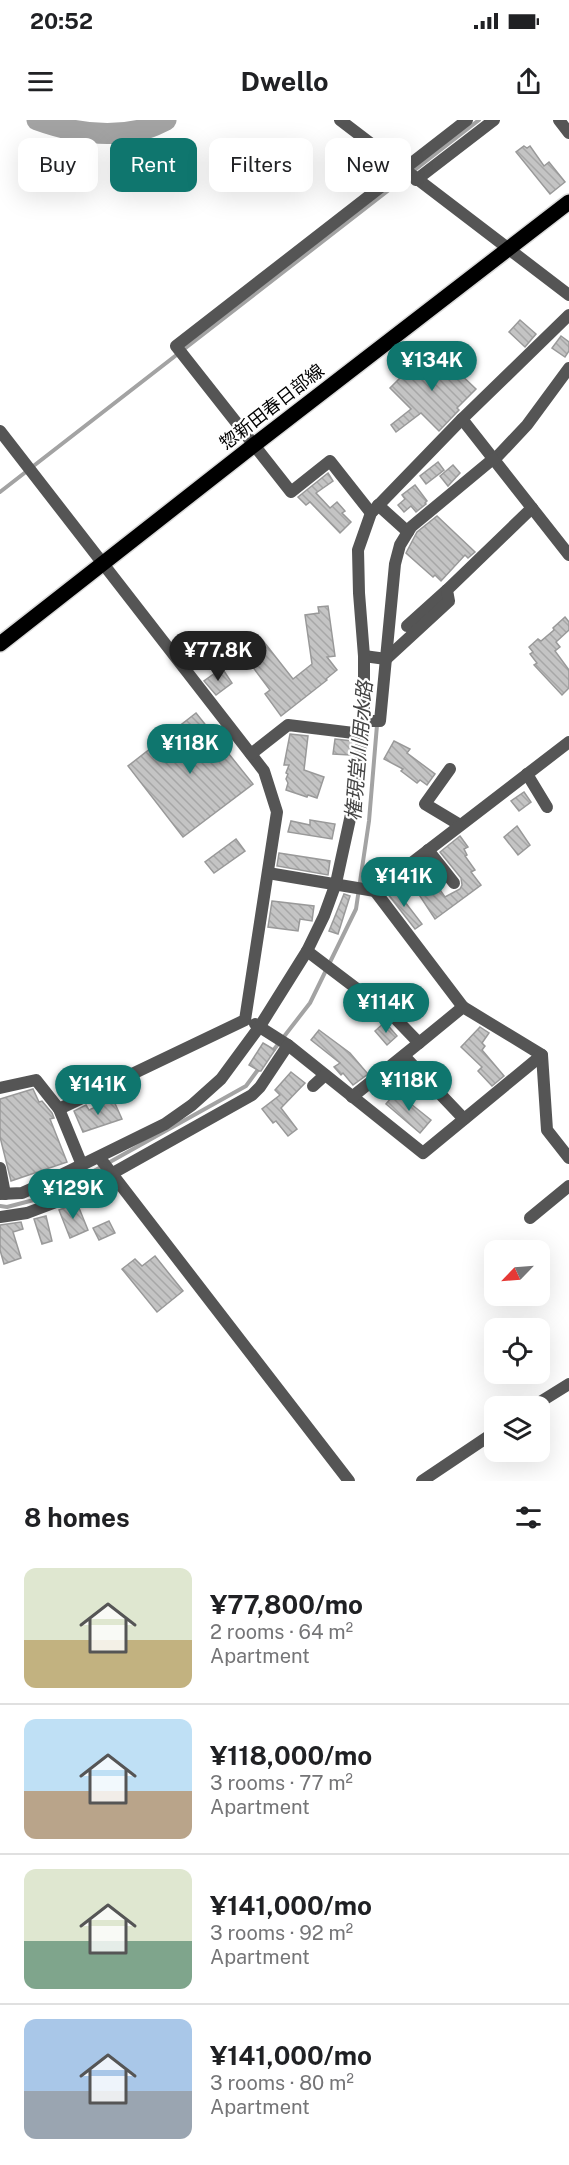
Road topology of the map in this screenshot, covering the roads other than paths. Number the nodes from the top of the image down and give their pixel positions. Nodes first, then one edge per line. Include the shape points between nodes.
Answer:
1 (340, 120) edge
2 (467, 120) edge
3 (494, 120) edge
4 (559, 120) edge
5 (569, 133) edge
6 (363, 138) edge
7 (411, 164) edge
8 (411, 176) edge
9 (416, 180) junction
10 (376, 192) edge
11 (569, 202) edge
12 (508, 250) junction
13 (569, 295) edge
14 (569, 315) edge
15 (569, 368) edge
16 (462, 419) junction
17 (0, 431) edge
18 (254, 445) junction
19 (494, 459) junction
20 (532, 508) junction
21 (374, 509) junction
22 (408, 532) junction
23 (569, 555) edge
24 (102, 563) junction
25 (447, 590) junction
26 (407, 626) dead end
27 (0, 644) edge
28 (364, 656) junction
29 (386, 659) junction
30 (364, 721) junction
31 (362, 734) junction
32 (569, 741) edge
33 (251, 754) junction
34 (450, 769) dead end
35 (527, 774) junction
36 (547, 807) dead end
37 (460, 825) junction
38 (429, 850) junction
39 (268, 873) junction
40 (336, 883) junction
41 (454, 883) dead end
42 (375, 891) junction
43 (307, 951) junction
44 (463, 1006) junction
45 (245, 1020) junction
46 (260, 1026) junction
47 (419, 1043) junction
48 (288, 1045) junction
49 (542, 1055) junction
50 (404, 1056) junction
51 (325, 1075) junction
52 (313, 1086) dead end
53 (0, 1088) edge
54 (352, 1097) junction
55 (59, 1109) junction
56 (464, 1119) junction
57 (99, 1157) junction
58 (569, 1158) edge
59 (82, 1165) junction
60 (0, 1168) edge
61 (112, 1174) junction
62 (569, 1186) edge
63 (22, 1193) junction
64 (2, 1194) edge
65 (27, 1213) junction
66 (0, 1217) edge
67 (530, 1218) dead end
68 (569, 1384) edge
69 (550, 1396) edge
70 (484, 1439) edge
71 (349, 1481) edge
72 (422, 1481) edge

1 - 6 street
2 - 7 street
3 - 9 street
4 - 5 street
8 - 9 street
9 - 12 street
10 - 18 street via 176,346
11 - 12 main road, 惣新田春日部線
12 - 13 street
12 - 18 main road, 惣新田春日部線
14 - 16 street
15 - 19 street via 516,438
16 - 19 street
16 - 21 street
17 - 24 street
18 - 21 street via 291,492 330,461
18 - 24 main road, 惣新田春日部線
19 - 20 street
19 - 22 street
20 - 23 street
20 - 25 street
21 - 22 street
21 - 28 street via 358,550
22 - 29 street via 396,555
24 - 27 main road, 惣新田春日部線
24 - 33 street
25 - 26 street
25 - 29 street via 449,601
28 - 29 street
28 - 30 street
29 - 30 street via 380,721
30 - 31 street
31 - 33 street via 288,725
31 - 40 street via 355,796
32 - 35 street
33 - 39 street via 264,771 278,812
34 - 37 street via 425,804
35 - 36 street
35 - 37 street
37 - 38 street
38 - 41 street
38 - 42 street
39 - 40 street
39 - 45 street
40 - 42 street
40 - 43 street
42 - 44 street
43 - 46 street
43 - 47 street via 394,1017
44 - 47 street
44 - 49 street
45 - 46 street
45 - 55 street
46 - 48 street
46 - 57 street via 221,1079 192,1105 165,1124
47 - 50 street
48 - 51 street
48 - 61 street via 252,1095
49 - 56 street
49 - 58 street via 547,1130
50 - 54 street
50 - 56 street
51 - 52 street
51 - 54 street
53 - 55 street via 36,1080
54 - 56 street via 423,1153
55 - 59 street
57 - 59 street
57 - 61 street
59 - 63 street
60 - 64 street
61 - 65 street via 72,1196
61 - 71 street
62 - 67 street
63 - 64 street
63 - 65 street
65 - 66 street
68 - 69 street
70 - 72 street

